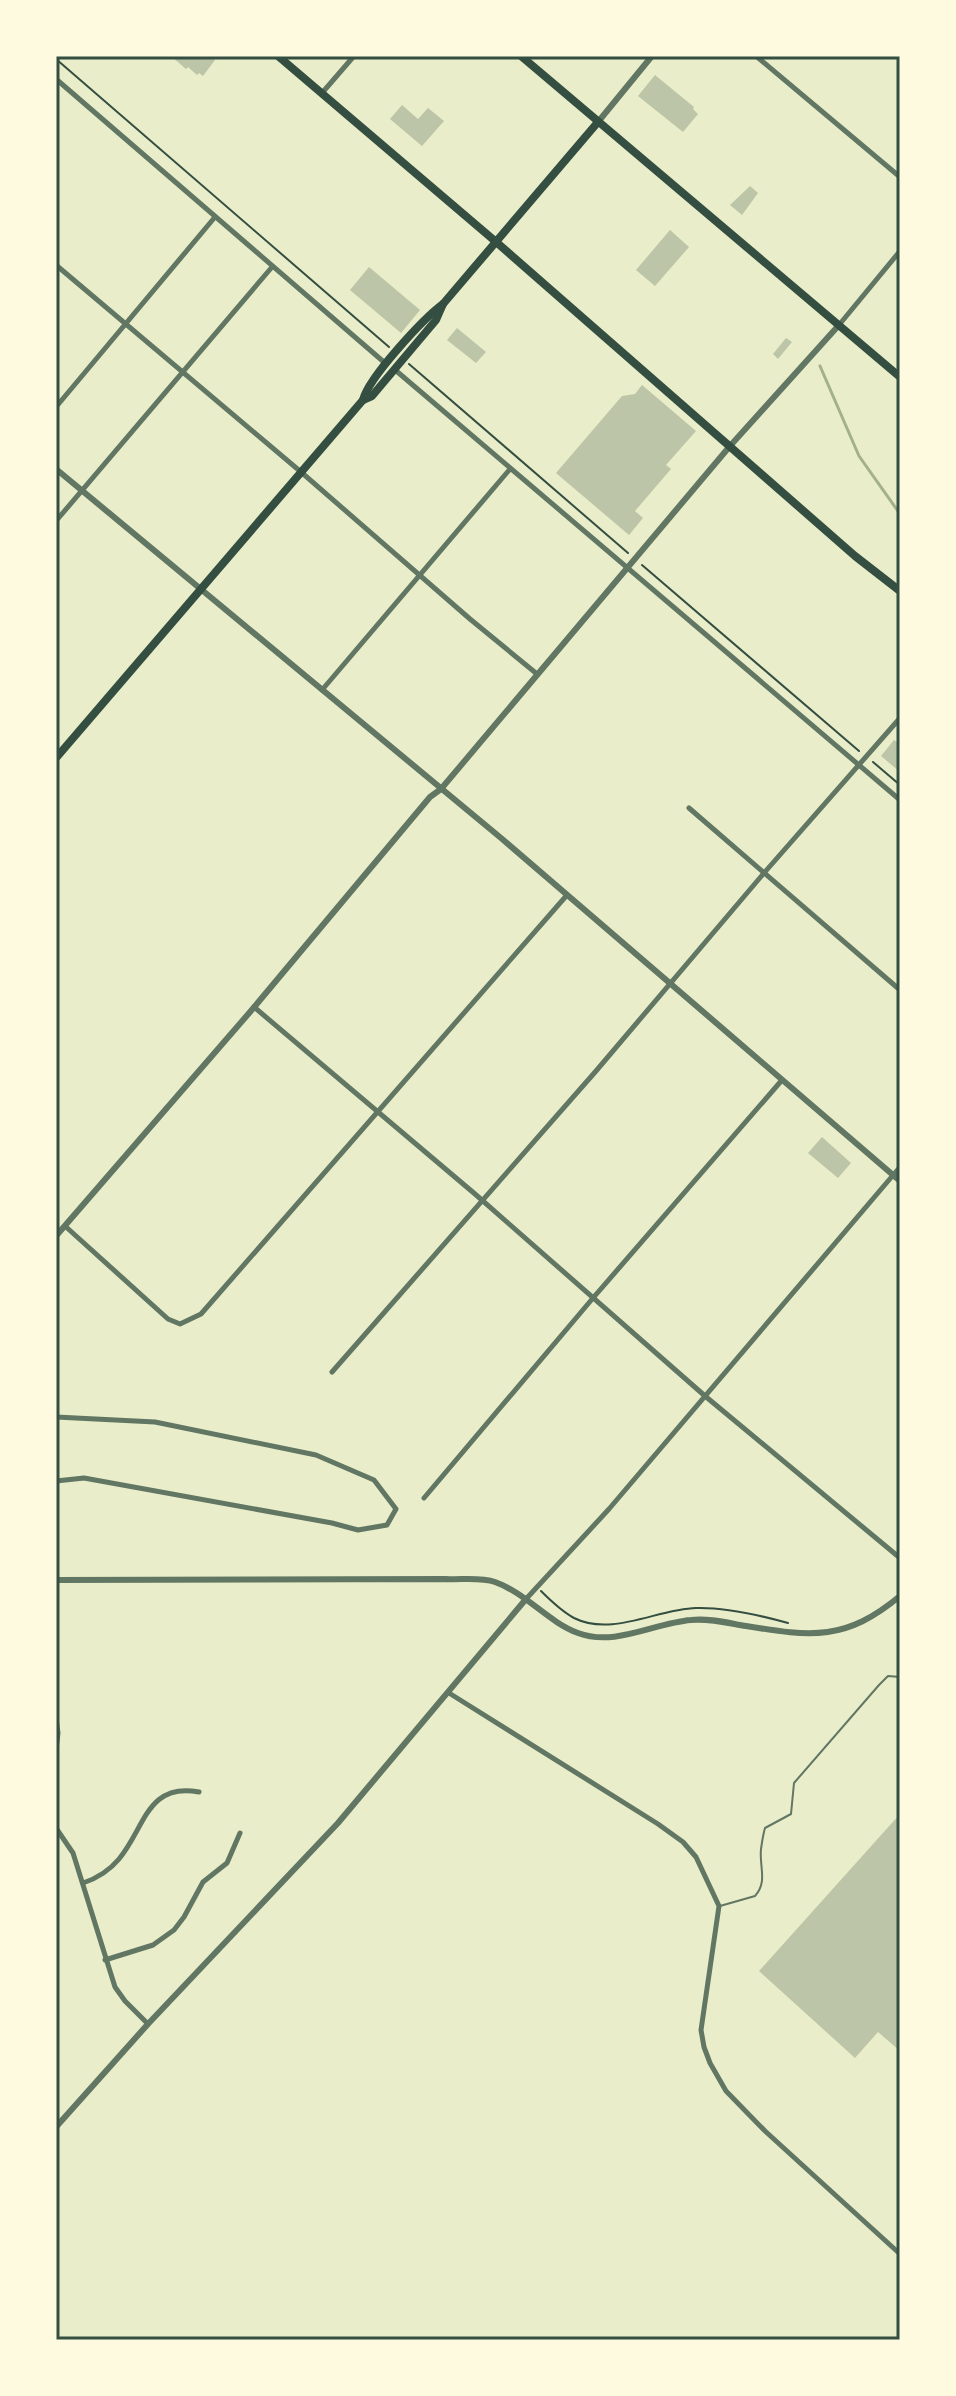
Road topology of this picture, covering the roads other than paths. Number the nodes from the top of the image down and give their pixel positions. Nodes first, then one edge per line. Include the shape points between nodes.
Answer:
1 (278, 56) edge
2 (354, 56) edge
3 (521, 56) edge
4 (652, 56) edge
5 (756, 56) edge
6 (56, 79) edge
7 (322, 93) junction
8 (598, 122) junction
9 (900, 177) edge
10 (215, 217) junction
11 (495, 241) junction
12 (900, 251) edge
13 (56, 265) edge
14 (272, 267) junction
15 (125, 324) junction
16 (839, 325) junction
17 (390, 367) junction
18 (181, 371) junction
19 (900, 377) edge
20 (56, 407) edge
21 (730, 446) junction
22 (56, 469) edge
23 (510, 469) junction
24 (301, 472) junction
25 (81, 490) junction
26 (56, 521) edge
27 (628, 568) junction
28 (420, 574) junction
29 (201, 590) junction
30 (900, 591) edge
31 (537, 674) junction
32 (322, 690) junction
33 (900, 718) edge
34 (56, 758) edge
35 (859, 765) junction
36 (441, 789) junction
37 (900, 800) edge
38 (689, 808) dead end
39 (764, 873) junction
40 (567, 895) junction
41 (671, 983) junction
42 (900, 990) edge
43 (254, 1007) junction
44 (782, 1080) junction
45 (378, 1113) junction
46 (900, 1167) edge
47 (897, 1179) edge
48 (482, 1200) junction
49 (65, 1226) junction
50 (56, 1236) edge
51 (593, 1298) junction
52 (332, 1372) dead end
53 (705, 1396) junction
54 (56, 1417) edge
55 (56, 1481) edge
56 (424, 1498) dead end
57 (900, 1558) edge
58 (56, 1580) edge
59 (900, 1596) edge
60 (526, 1599) junction
61 (900, 1677) edge
62 (449, 1693) junction
63 (56, 1718) edge
64 (56, 1750) edge
65 (199, 1792) dead end
66 (56, 1828) edge
67 (240, 1833) dead end
68 (83, 1883) junction
69 (719, 1906) junction
70 (105, 1960) junction
71 (148, 2024) junction
72 (56, 2127) edge
73 (900, 2254) edge

1 - 7 main road
2 - 7 street
3 - 8 main road
4 - 8 street
5 - 9 street
6 - 10 street
7 - 11 main road
8 - 11 main road
8 - 16 main road
10 - 14 street
10 - 15 street
11 - 17 main road via 436,320
11 - 21 main road
12 - 16 street
13 - 15 street
14 - 17 street
14 - 18 street
15 - 18 street
15 - 20 street
16 - 19 main road
16 - 21 street
17 - 23 street
17 - 24 main road via 372,396
18 - 24 street
18 - 25 street
21 - 27 street
21 - 30 main road
22 - 25 street
23 - 27 street
23 - 28 street
24 - 28 street
24 - 29 main road
25 - 26 street
25 - 29 street
27 - 31 street
27 - 35 street
28 - 31 street
28 - 32 street
29 - 32 street
29 - 34 main road
31 - 36 street
32 - 36 street
33 - 35 street
35 - 37 street
35 - 39 street
36 - 40 street
36 - 43 street
38 - 39 street
39 - 41 street
39 - 42 street
40 - 41 street
40 - 45 street
41 - 44 street
41 - 48 street
43 - 45 street
43 - 49 street
44 - 47 street
44 - 51 street
45 - 48 street
45 - 49 street via 201,1314 180,1324
46 - 47 street
47 - 53 street
48 - 51 street
48 - 52 street
49 - 50 street
51 - 53 street
51 - 56 street
53 - 57 street
53 - 60 street
54 - 55 street via 155,1422 316,1455 374,1480 396,1509 387,1525 358,1530 84,1478
58 - 60 street via 446,1579 493,1581
59 - 60 street via 863,1622 829,1633 791,1634 692,1620 601,1639 577,1633
60 - 62 street
61 - 69 lane via 888,1676 794,1783 791,1814 765,1828 759,1892
62 - 69 street via 674,1836 696,1857
62 - 71 street via 338,1823
63 - 64 street
65 - 68 street via 177,1790 159,1798 120,1858
66 - 68 street
67 - 70 street via 227,1863 203,1882 174,1930 153,1945
68 - 70 street
69 - 73 street via 701,2030 717,2078 765,2131
70 - 71 street via 120,1994
71 - 72 street

